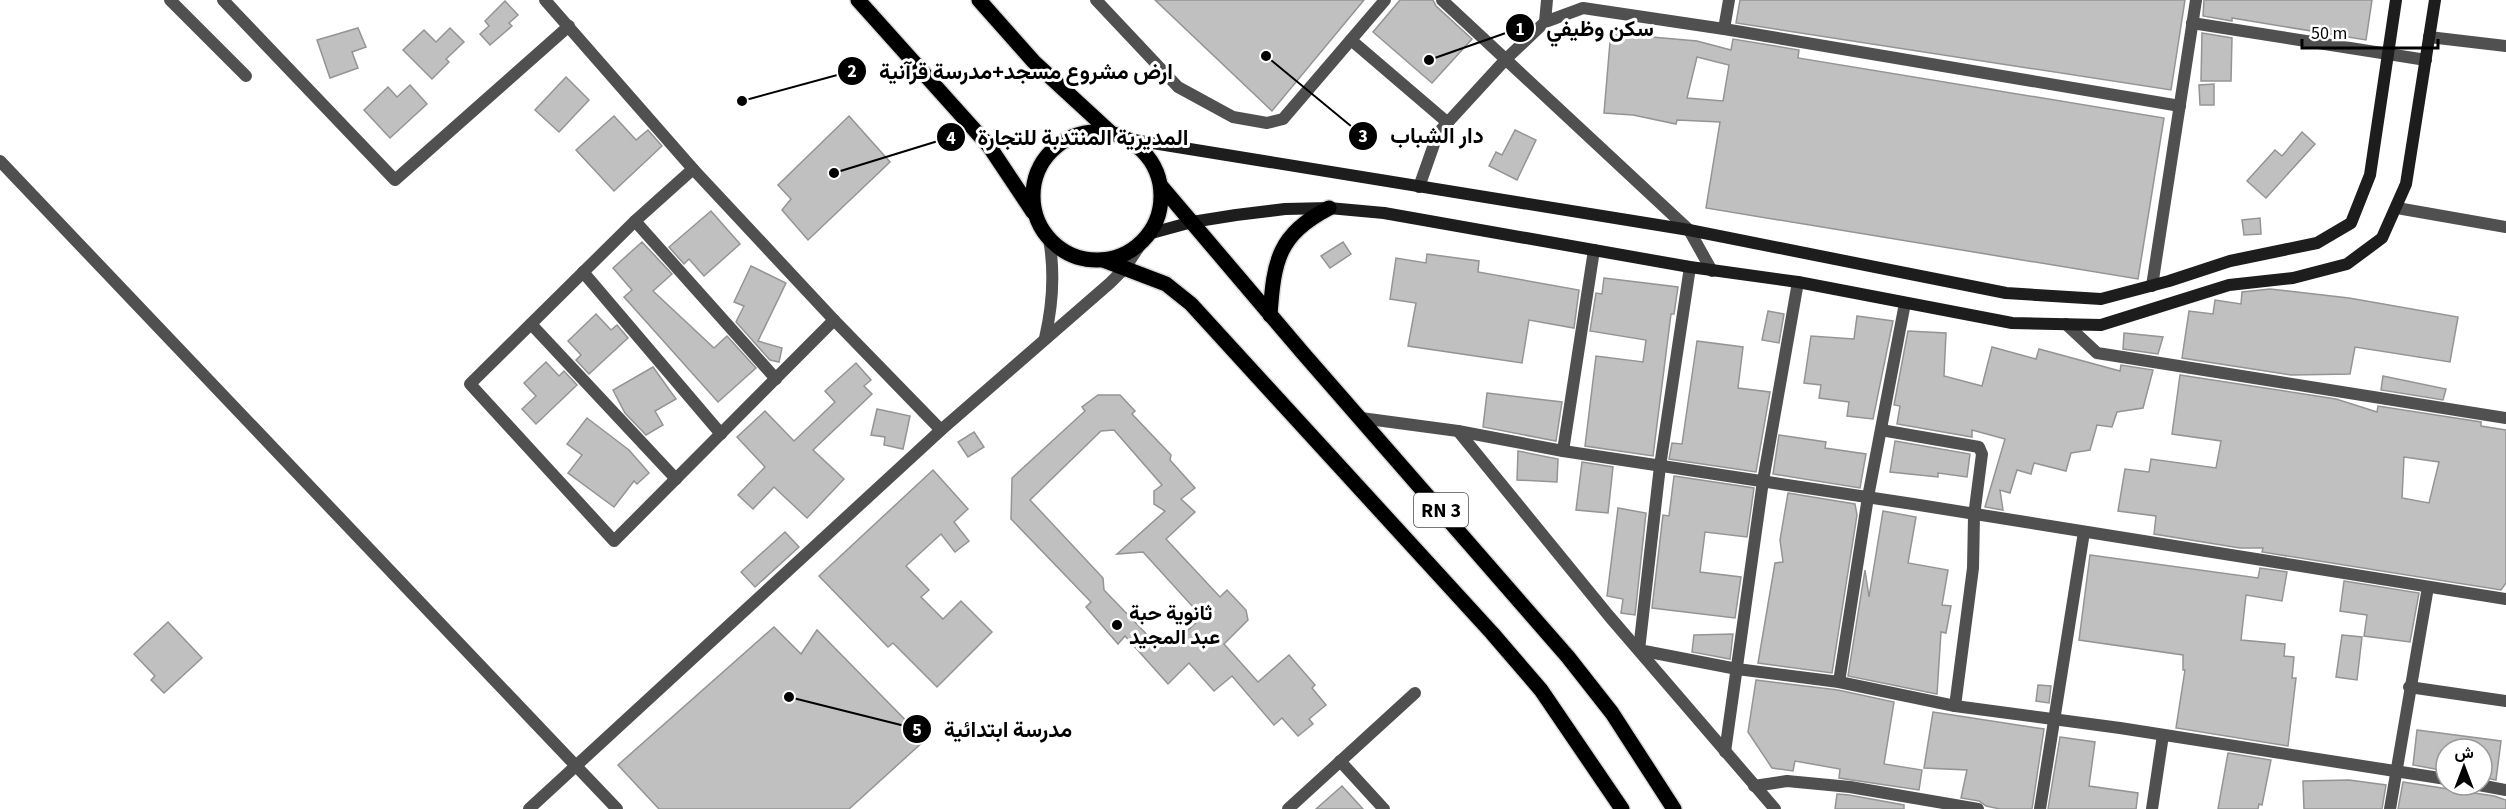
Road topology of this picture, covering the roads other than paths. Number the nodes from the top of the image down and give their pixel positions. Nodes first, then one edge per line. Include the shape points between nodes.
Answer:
1 (170, 0) edge
2 (223, 0) edge
3 (545, 0) edge
4 (858, 0) edge
5 (979, 0) edge
6 (1095, 0) edge
7 (1385, 0) edge
8 (1442, 0) edge
9 (1547, 0) edge
10 (1729, 0) edge
11 (2196, 0) edge
12 (2397, 0) edge
13 (2435, 0) edge
14 (1545, 22) junction
15 (2192, 23) junction
16 (570, 26) junction
17 (1724, 29) junction
18 (2429, 37) junction
19 (1351, 40) junction
20 (2506, 46) edge
21 (2389, 55) junction
22 (1506, 59) junction
23 (2426, 60) junction
24 (246, 76) dead end
25 (2180, 106) junction
26 (1448, 123) junction
27 (1110, 132) junction
28 (1128, 139) junction
29 (0, 161) edge
30 (693, 169) junction
31 (1161, 186) junction
32 (1419, 187) junction
33 (1329, 208) junction
34 (2397, 208) junction
35 (1036, 218) junction
36 (634, 220) junction
37 (1192, 222) junction
38 (2506, 227) edge
39 (1689, 230) junction
40 (1146, 237) junction
41 (1049, 239) junction
42 (1594, 250) junction
43 (1103, 260) junction
44 (1690, 267) junction
45 (1125, 268) junction
46 (1712, 271) junction
47 (583, 272) junction
48 (1798, 282) junction
49 (2152, 286) junction
50 (1905, 303) junction
51 (1270, 315) junction
52 (834, 320) junction
53 (531, 324) junction
54 (2066, 324) junction
55 (1045, 338) junction
56 (776, 379) junction
57 (1361, 418) junction
58 (2506, 418) edge
59 (941, 430) junction
60 (1881, 430) junction
61 (1458, 431) junction
62 (721, 434) junction
63 (1563, 451) junction
64 (1660, 466) junction
65 (676, 479) junction
66 (1763, 481) junction
67 (1868, 497) junction
68 (1974, 516) junction
69 (2084, 532) junction
70 (2428, 587) junction
71 (2506, 599) edge
72 (1639, 650) junction
73 (1737, 669) junction
74 (1839, 682) junction
75 (2409, 687) junction
76 (1415, 693) dead end
77 (2506, 701) edge
78 (1955, 706) junction
79 (2055, 720) junction
80 (2163, 735) junction
81 (1725, 752) junction
82 (1340, 762) junction
83 (576, 766) junction
84 (2395, 771) junction
85 (2434, 777) edge
86 (1754, 786) junction
87 (529, 809) edge
88 (617, 809) edge
89 (1288, 809) edge
90 (1384, 809) edge
91 (1622, 809) edge
92 (1674, 809) edge
93 (1775, 809) edge
94 (1978, 809) edge
95 (2040, 809) edge
96 (2152, 809) edge
97 (2390, 809) edge

1 - 24 street
2 - 16 street via 395,180
3 - 16 street
4 - 35 main road via 989,146
5 - 27 main road via 1034,62
6 - 19 street via 1178,87 1233,117 1267,123 1283,119
7 - 19 street
8 - 22 street
9 - 14 street
10 - 17 street
11 - 15 street
12 - 21 main road
13 - 18 main road
14 - 17 street via 1583,8
14 - 22 street
15 - 21 street
15 - 25 street
16 - 30 street
17 - 25 street
18 - 20 street
18 - 23 main road
19 - 26 street
21 - 23 street
21 - 49 main road via 2370,175 2351,223 2317,243 2230,261
22 - 26 street
22 - 39 street
23 - 34 main road via 2406,184
25 - 49 street
26 - 32 street via 1438,134
27 - 28 main road
27 - 35 main road via 1090,131 1071,136 1041,162 1032,199
28 - 31 main road via 1144,151
28 - 32 main road
29 - 83 street
30 - 36 street
30 - 52 street
31 - 37 main road, RN 3
31 - 40 main road via 1157,220
32 - 39 main road
33 - 37 main road via 1285,209
33 - 42 main road via 1384,213
33 - 51 main road via 1292,234 1280,254 1273,276
34 - 38 street
34 - 54 main road via 2382,238 2347,264 2293,278 2229,285 2101,325
35 - 41 main road
36 - 47 street
36 - 56 street
37 - 40 main road
37 - 51 main road, RN 3
39 - 46 street
39 - 49 main road via 2006,293 2101,299
40 - 43 main road via 1132,249
40 - 45 street
41 - 43 main road via 1065,251
41 - 55 street via 1053,291
42 - 44 main road
42 - 63 street
43 - 45 main road, RN 3
44 - 46 main road
44 - 64 street
45 - 55 street
45 - 91 main road, RN 3 via 1176,291 1231,347 1492,633 1540,690
46 - 48 main road
47 - 53 street
47 - 62 street
48 - 50 main road
48 - 66 street
50 - 54 main road via 2012,323
50 - 60 street
51 - 57 main road, RN 3
52 - 56 street
52 - 59 street
53 - 65 street
53 - 65 street via 470,384 614,541
54 - 58 street via 2097,353
55 - 59 street
56 - 62 street
57 - 61 street
57 - 92 main road, RN 3 via 1568,657 1612,713
59 - 83 street
60 - 67 street
60 - 68 street via 1979,447 1982,454
61 - 63 street
61 - 72 street
62 - 65 street
63 - 64 street
64 - 66 street
64 - 72 street
66 - 67 street
66 - 73 street
67 - 68 street
67 - 74 street
68 - 69 street
68 - 78 street via 1973,568
69 - 70 street
69 - 79 street
70 - 71 street
70 - 75 street
72 - 73 street
72 - 81 street
73 - 74 street
73 - 81 street
74 - 78 street
75 - 77 street
75 - 84 street
76 - 82 street
78 - 79 street
79 - 80 street
79 - 95 street
80 - 84 street
80 - 96 street
81 - 86 street
82 - 89 street
82 - 90 street
83 - 87 street
83 - 88 street
84 - 85 street
84 - 97 street
86 - 93 street
86 - 94 street via 1787,781 1850,787

